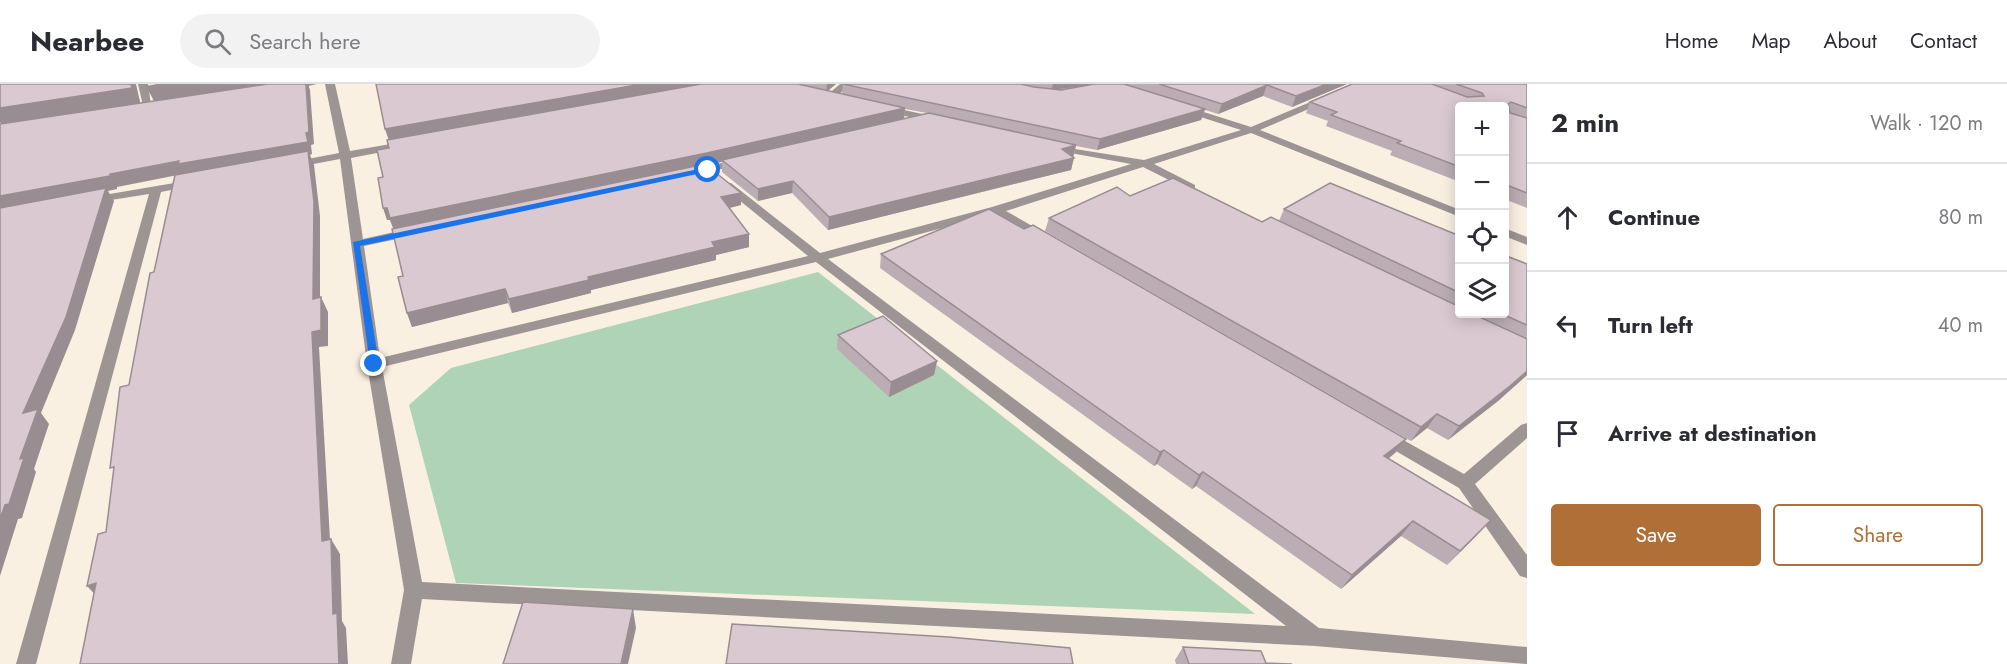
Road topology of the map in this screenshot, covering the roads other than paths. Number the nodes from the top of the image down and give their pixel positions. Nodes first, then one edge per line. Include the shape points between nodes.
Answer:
1 (143, 84) edge
2 (312, 84) edge
3 (330, 84) edge
4 (846, 84) edge
5 (1361, 84) edge
6 (277, 90) edge
7 (840, 100) edge
8 (1175, 106) edge
9 (874, 107) edge
10 (161, 108) edge
11 (149, 110) junction
12 (138, 112) edge
13 (931, 118) junction
14 (953, 124) edge
15 (897, 126) edge
16 (1251, 130) junction
17 (415, 142) edge
18 (1042, 144) edge
19 (345, 155) junction
20 (753, 159) edge
21 (1143, 163) junction
22 (278, 167) edge
23 (708, 170) junction
24 (674, 177) edge
25 (200, 181) edge
26 (156, 189) junction
27 (1207, 195) edge
28 (78, 203) edge
29 (996, 210) junction
30 (1455, 212) edge
31 (424, 230) edge
32 (1509, 234) edge
33 (1527, 241) edge
34 (356, 244) junction
35 (1057, 245) edge
36 (818, 258) junction
37 (374, 364) junction
38 (1527, 429) edge
39 (1373, 430) edge
40 (1465, 483) junction
41 (1527, 570) edge
42 (414, 590) junction
43 (1315, 637) junction
44 (1527, 656) edge
45 (26, 664) edge
46 (401, 664) edge

1 - 11 street
2 - 6 street
3 - 19 street
4 - 7 street via 824,96
5 - 16 street
8 - 16 street
9 - 13 street
10 - 11 street
11 - 12 street
13 - 14 street
13 - 15 street
16 - 21 street
16 - 30 street
17 - 19 street
18 - 21 street
19 - 22 street
19 - 34 street
20 - 23 street
21 - 27 street
21 - 29 street
23 - 24 street
23 - 36 street
25 - 26 street
26 - 28 street
26 - 45 street
29 - 35 street
29 - 36 street
31 - 34 street
32 - 33 street
34 - 37 street
36 - 37 street
36 - 43 street
37 - 42 street
38 - 40 street
39 - 40 street
40 - 41 street
42 - 43 street
42 - 46 street
43 - 44 street

